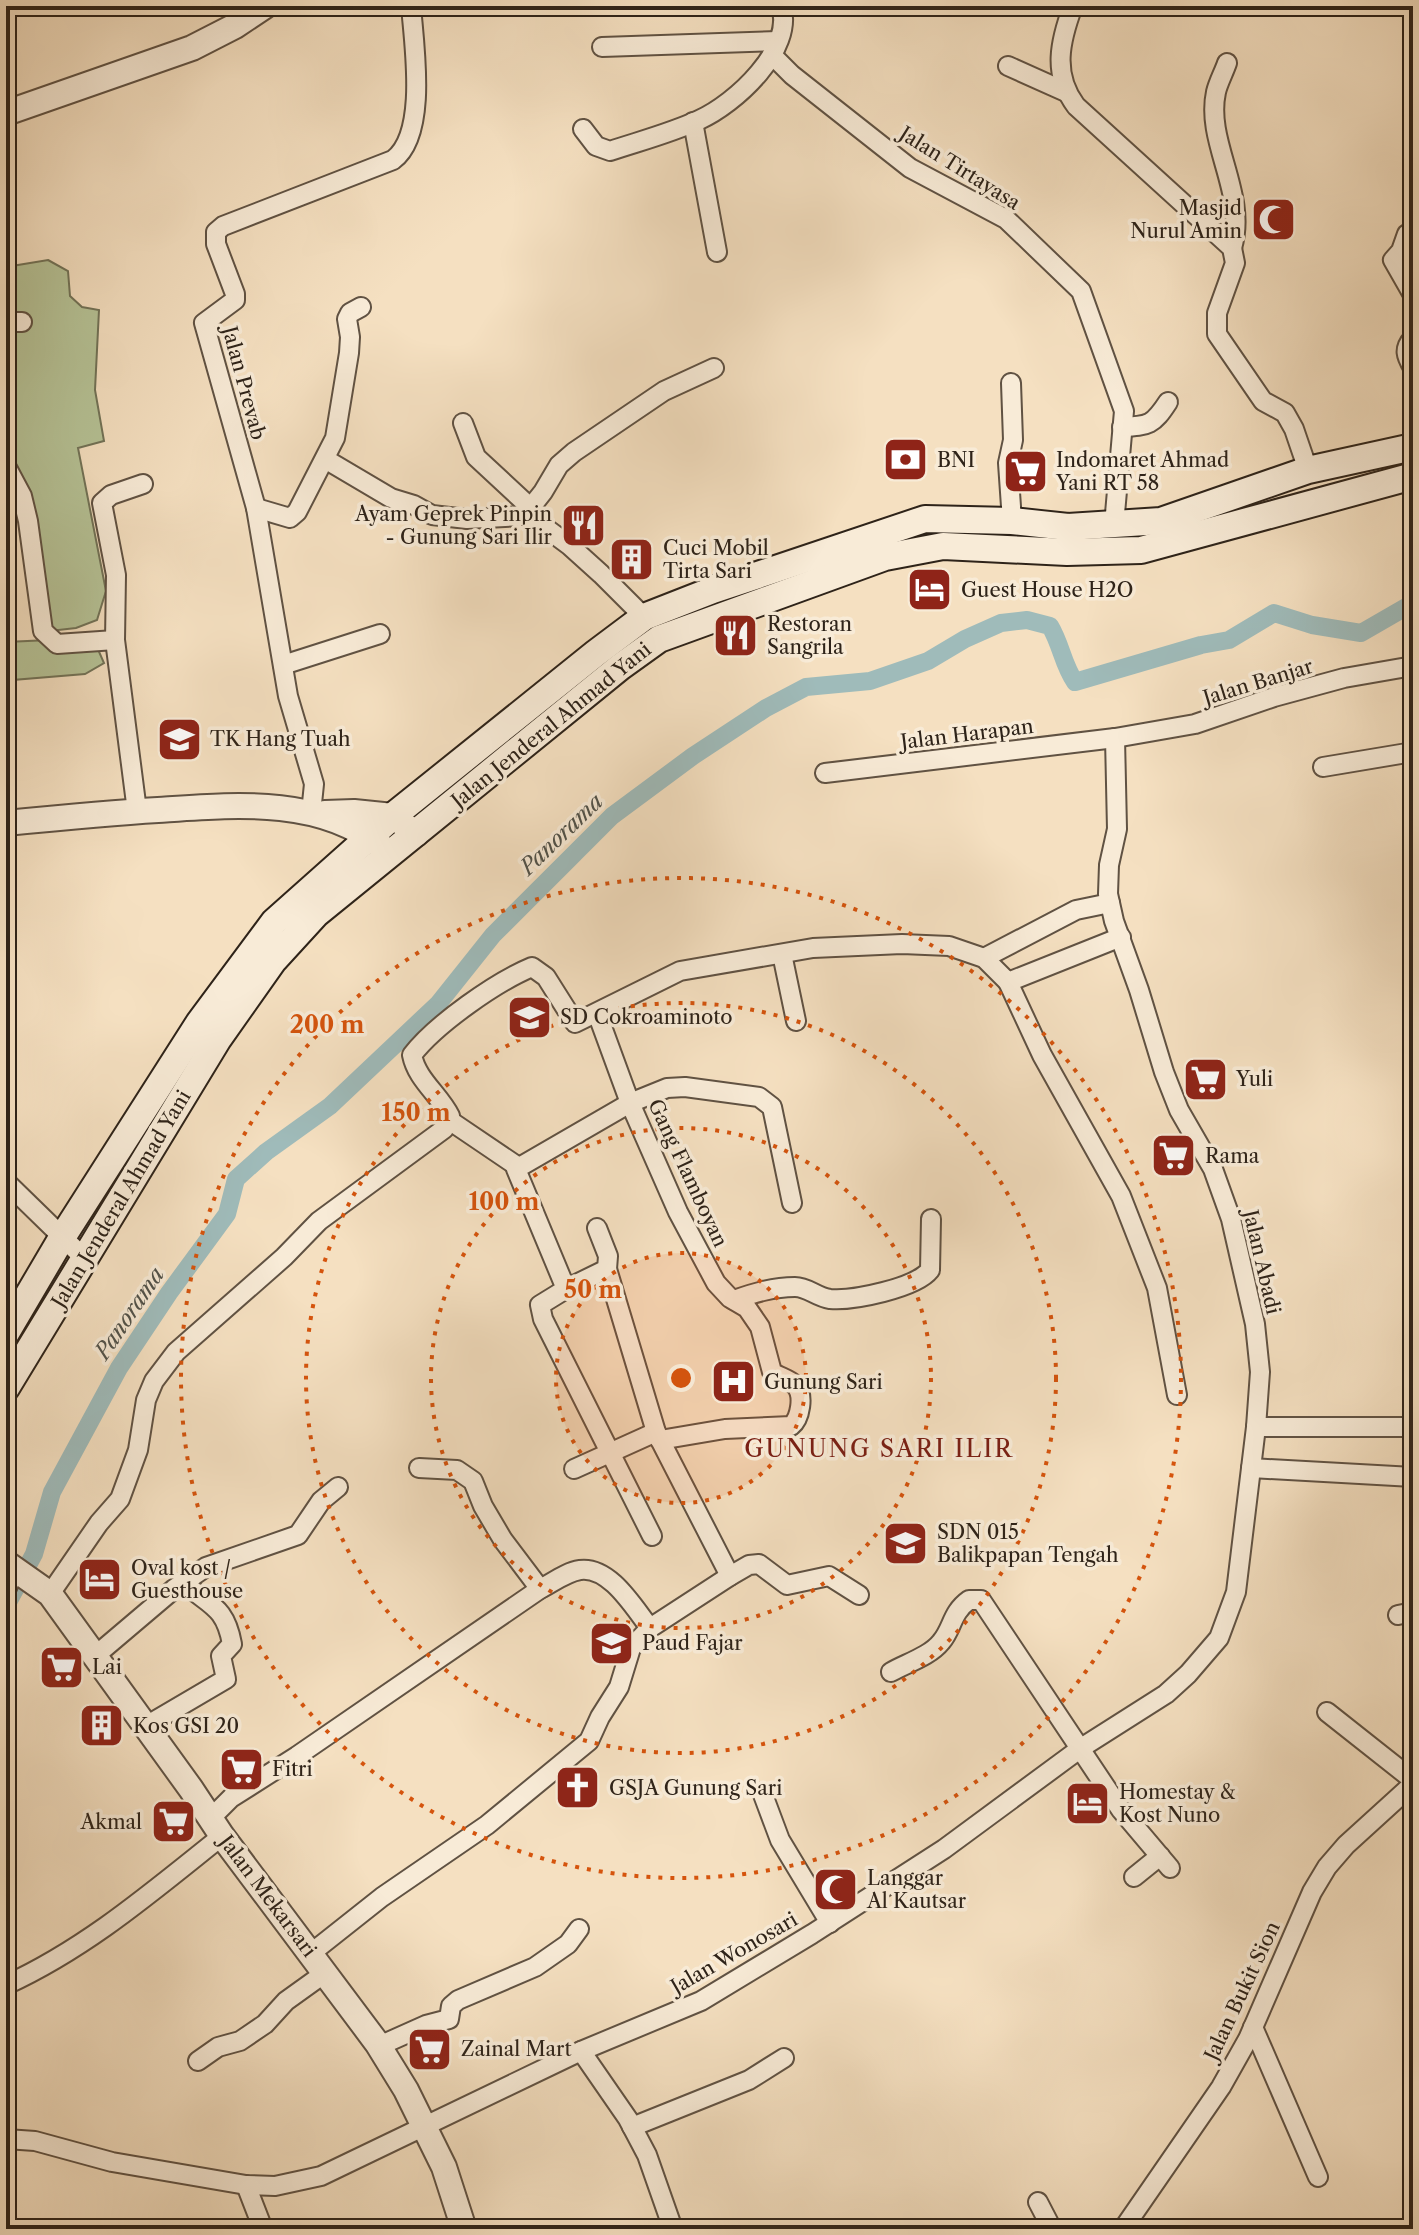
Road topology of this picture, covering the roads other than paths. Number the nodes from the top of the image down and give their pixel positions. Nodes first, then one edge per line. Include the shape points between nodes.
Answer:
1 (265, 6) edge
2 (411, 6) edge
3 (781, 6) edge
4 (1073, 6) edge
5 (602, 47) dead end
6 (775, 48) junction
7 (1227, 63) dead end
8 (1008, 66) dead end
9 (1066, 92) junction
10 (6, 113) edge
11 (693, 122) junction
12 (583, 129) dead end
13 (1407, 234) dead end
14 (1232, 248) junction
15 (717, 252) dead end
16 (1413, 295) edge
17 (361, 307) dead end
18 (1413, 338) edge
19 (714, 368) dead end
20 (1413, 368) edge
21 (1011, 383) dead end
22 (1168, 402) dead end
23 (463, 423) dead end
24 (1122, 427) junction
25 (1413, 447) edge
26 (325, 459) junction
27 (6, 466) edge
28 (1308, 470) junction
29 (1413, 476) edge
30 (143, 484) dead end
31 (256, 508) junction
32 (528, 512) junction
33 (1012, 521) junction
34 (1114, 525) junction
35 (644, 617) junction
36 (380, 634) dead end
37 (115, 640) junction
38 (283, 665) junction
39 (1413, 666) edge
40 (1115, 738) junction
41 (1413, 752) edge
42 (1323, 767) dead end
43 (825, 773) dead end
44 (137, 811) junction
45 (311, 813) junction
46 (393, 816) junction
47 (6, 823) edge
48 (416, 834) junction
49 (369, 836) junction
50 (390, 855) junction
51 (1110, 903) junction
52 (1121, 937) junction
53 (782, 954) junction
54 (984, 958) junction
55 (1008, 982) junction
56 (597, 1013) junction
57 (796, 1021) dead end
58 (630, 1103) junction
59 (449, 1120) junction
60 (517, 1166) junction
61 (6, 1182) edge
62 (792, 1203) dead end
63 (931, 1219) dead end
64 (597, 1228) dead end
65 (63, 1236) junction
66 (84, 1258) junction
67 (607, 1269) junction
68 (566, 1289) junction
69 (734, 1300) junction
70 (6, 1333) edge
71 (6, 1388) edge
72 (1177, 1395) dead end
73 (1256, 1427) junction
74 (1413, 1427) edge
75 (658, 1436) junction
76 (612, 1453) junction
77 (419, 1468) dead end
78 (1251, 1468) junction
79 (574, 1469) dead end
80 (1413, 1477) edge
81 (338, 1487) dead end
82 (652, 1536) dead end
83 (730, 1576) junction
84 (23, 1580) edge
85 (183, 1582) junction
86 (540, 1589) junction
87 (859, 1595) dead end
88 (650, 1628) junction
89 (95, 1656) junction
90 (891, 1672) dead end
91 (1327, 1712) dead end
92 (146, 1726) junction
93 (1081, 1748) junction
94 (1413, 1782) edge
95 (762, 1792) dead end
96 (216, 1827) junction
97 (6, 1833) edge
98 (6, 1852) edge
99 (1134, 1877) dead end
100 (830, 1923) junction
101 (579, 1929) dead end
102 (318, 1964) junction
103 (6, 1985) edge
104 (1253, 2027) junction
105 (379, 2046) junction
106 (581, 2051) junction
107 (784, 2058) dead end
108 (198, 2061) dead end
109 (422, 2126) junction
110 (632, 2127) junction
111 (6, 2139) edge
112 (1318, 2177) dead end
113 (246, 2185) junction
114 (1038, 2202) dead end
115 (263, 2229) edge
116 (464, 2229) edge
117 (673, 2229) edge
118 (1052, 2229) edge
119 (1123, 2229) edge

1 - 10 street via 192,48
2 - 31 street, Jalan Prevab via 417,77 412,122 401,154 216,232 235,300 207,319 205,329
3 - 6 street via 784,17
4 - 9 street via 1061,55
5 - 6 street
6 - 11 street via 746,88
6 - 24 street, Jalan Tirtayasa via 792,75 910,168 1006,219 1078,288 1123,405
7 - 14 street via 1215,111 1236,213
8 - 9 street
9 - 14 street
11 - 12 street via 610,151 596,146
11 - 15 street
13 - 16 street via 1393,258
14 - 28 street via 1235,263 1217,313 1217,334 1263,401 1285,413
17 - 26 street via 347,319 349,353 335,438
18 - 20 street via 1406,349
19 - 32 street via 664,391 574,452
21 - 33 street
22 - 24 street via 1148,425
23 - 32 street via 476,457
24 - 34 street, Jalan Tirtayasa
25 - 28 main road, Jalan Jenderal Ahmad Yani
26 - 31 street via 290,518
26 - 32 street via 432,515 467,519
27 - 37 street via 28,521 43,631 57,644
28 - 34 main road, Jalan Jenderal Ahmad Yani via 1161,521
29 - 48 main road, Jalan Jenderal Ahmad Yani via 1141,550 943,546 885,557 686,628 659,639 620,667
30 - 37 street via 102,503 116,575
31 - 38 street, Jalan Prevab
32 - 35 street
33 - 34 main road, Jalan Jenderal Ahmad Yani
33 - 35 main road, Jalan Jenderal Ahmad Yani via 925,519
35 - 46 main road, Jalan Jenderal Ahmad Yani
36 - 38 street
37 - 44 street
38 - 45 street, Jalan Prevab via 314,784
39 - 40 street, Jalan Banjar via 1344,678 1195,724
40 - 43 street, Jalan Harapan
40 - 51 street, Jalan Abadi via 1117,829 1109,865
41 - 42 street
44 - 45 street via 236,805
44 - 47 street
45 - 46 street
45 - 49 street
46 - 48 street
46 - 49 main road, Jalan Jenderal Ahmad Yani
48 - 50 main road, Jalan Jenderal Ahmad Yani
49 - 50 street
49 - 65 main road, Jalan Jenderal Ahmad Yani via 274,922 199,1023
50 - 66 main road, Jalan Jenderal Ahmad Yani via 316,914 273,961 218,1039
51 - 52 street, Jalan Abadi
51 - 54 street via 1076,910
52 - 55 street
52 - 73 street, Jalan Abadi via 1164,1072 1213,1169 1231,1219 1255,1324 1260,1372
53 - 54 street via 902,944 949,946
53 - 56 street via 680,971
53 - 57 street
54 - 55 street
55 - 72 street via 1042,1055 1121,1196 1157,1288
56 - 58 street, Gang Flamboyan
56 - 59 street via 575,1023 546,977 532,967 508,977 424,1040 412,1055
58 - 60 street
58 - 62 street via 667,1088 685,1087 766,1100 772,1107
58 - 69 street, Gang Flamboyan via 678,1212 716,1283
59 - 60 street
59 - 84 street via 444,1129 319,1221 176,1352 146,1400 138,1450 120,1499 99,1523
60 - 68 street
61 - 65 street
63 - 69 street via 930,1270 909,1284 830,1299 804,1287 784,1287
64 - 67 street via 608,1256
65 - 66 street
65 - 70 main road, Jalan Jenderal Ahmad Yani
66 - 71 main road, Jalan Jenderal Ahmad Yani
67 - 68 street
67 - 75 street
68 - 76 street via 540,1305 543,1319
69 - 75 street, Gang Flamboyan via 760,1327 772,1372 798,1389 798,1417 791,1426
73 - 74 street
73 - 78 street, Jalan Abadi
75 - 76 street
75 - 83 street
76 - 79 street
76 - 82 street
77 - 86 street via 457,1470 473,1481 503,1540
78 - 80 street
78 - 93 street, Jalan Abadi via 1236,1592 1219,1638 1166,1694
81 - 85 street via 292,1538 206,1567
83 - 87 street via 759,1564 787,1585 829,1576
83 - 88 street
84 - 89 street, Jalan Mekarsari
85 - 89 street
85 - 92 street via 213,1603 229,1626 232,1644 221,1656 226,1679
86 - 88 street via 576,1571 590,1571 614,1582
86 - 96 street via 231,1798
88 - 102 street via 631,1648 619,1687 589,1741 487,1825 382,1897
89 - 92 street, Jalan Mekarsari
90 - 93 street via 937,1646 956,1611 969,1600 981,1600
91 - 94 street
92 - 96 street, Jalan Mekarsari
93 - 99 street via 1121,1810 1165,1862
93 - 100 street, Jalan Wonosari via 944,1849
94 - 104 street, Jalan Bukit Sion via 1327,1867
95 - 100 street via 780,1840
96 - 102 street, Jalan Mekarsari
96 - 103 street via 100,1933
97 - 98 street
100 - 106 street, Jalan Wonosari via 701,2001
101 - 105 street via 568,1944 535,1967 458,2000 449,2019
102 - 105 street, Jalan Mekarsari
102 - 108 street via 265,2024
104 - 112 street
104 - 119 street, Jalan Bukit Sion via 1221,2087
105 - 109 street, Jalan Mekarsari
106 - 109 street, Jalan Wonosari
106 - 110 street
107 - 110 street via 749,2080
109 - 113 street, Jalan Wonosari via 321,2176 275,2186
109 - 116 street, Jalan Mekarsari via 444,2167
110 - 117 street
111 - 113 street, Jalan Wonosari
113 - 115 street
114 - 118 street

